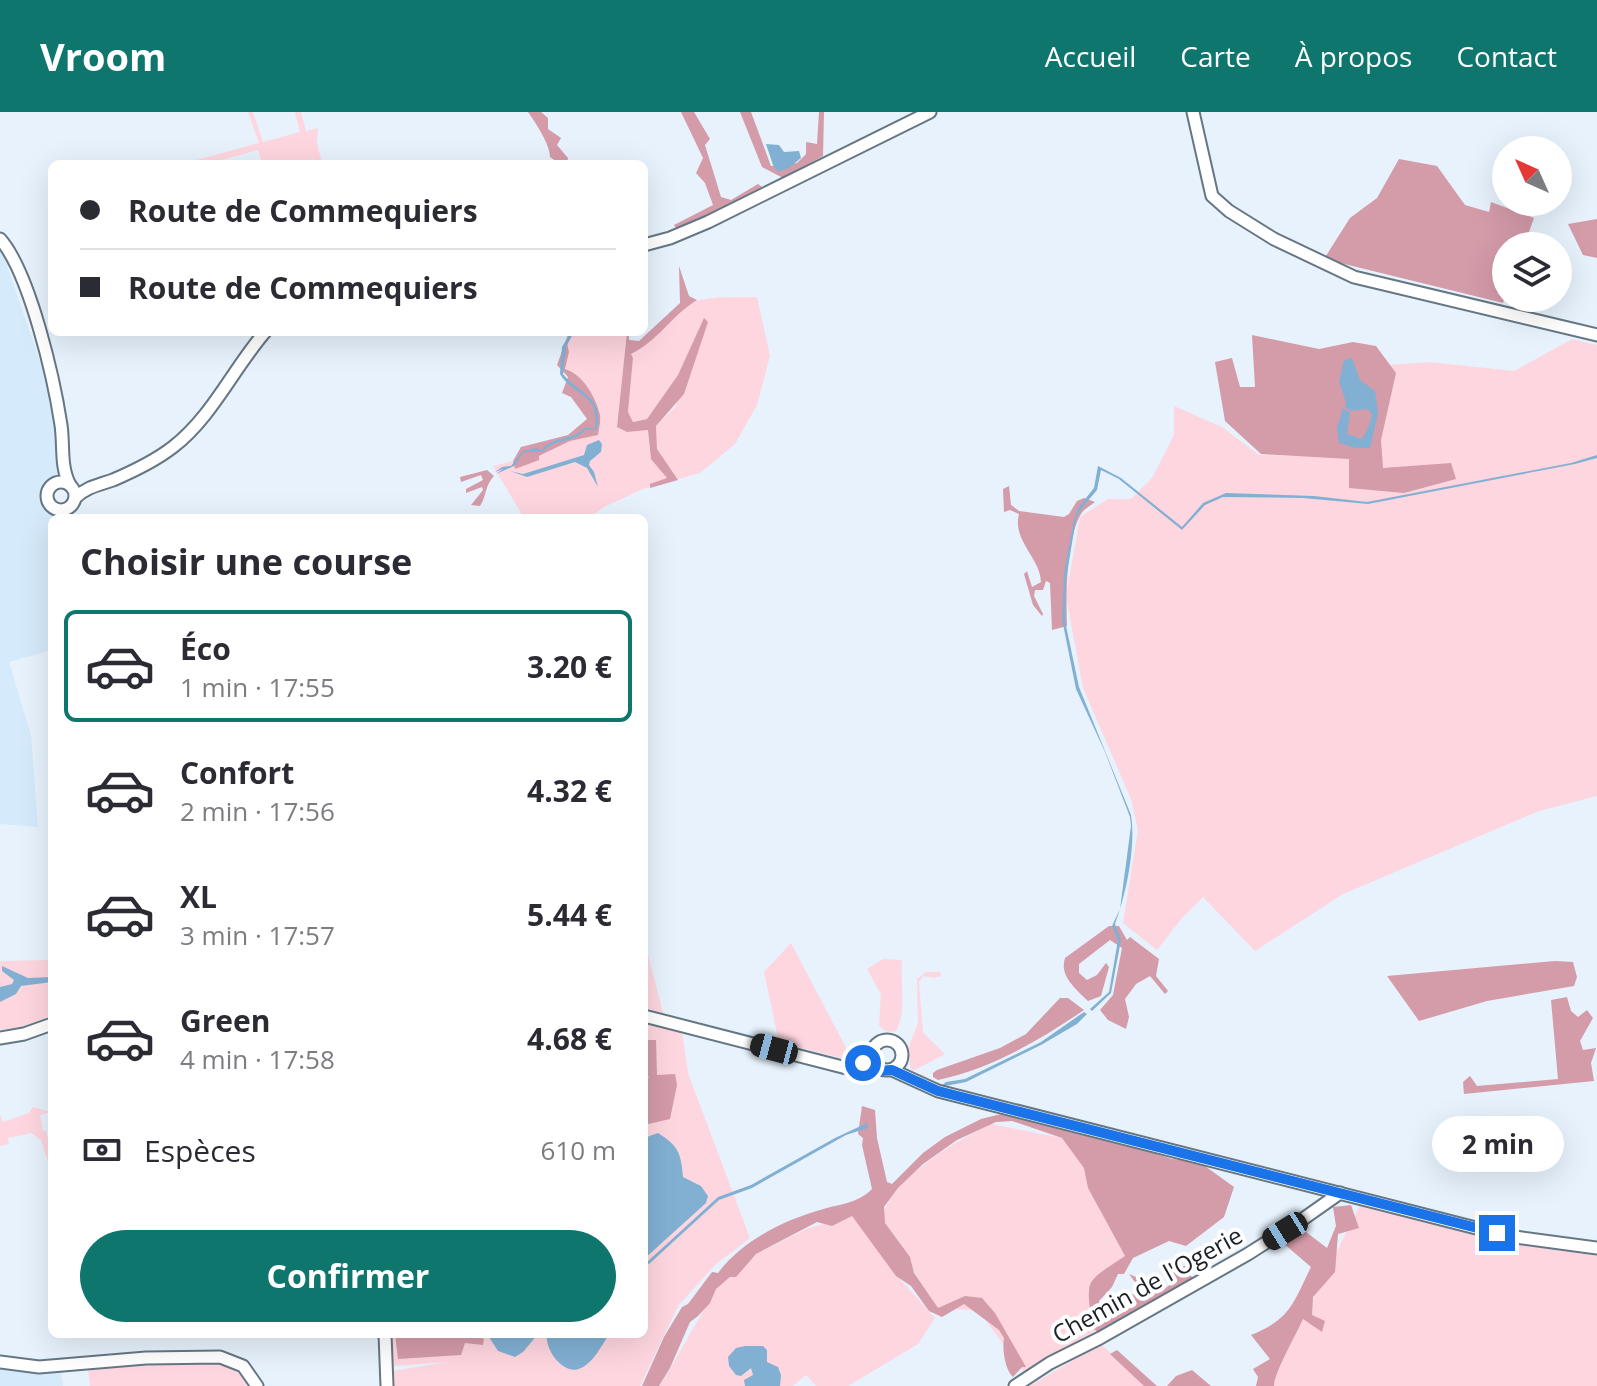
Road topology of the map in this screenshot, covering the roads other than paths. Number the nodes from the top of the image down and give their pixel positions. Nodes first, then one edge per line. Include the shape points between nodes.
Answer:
1 (930, 112) edge
2 (1193, 112) edge
3 (0, 239) edge
4 (648, 244) edge
5 (1597, 335) edge
6 (262, 336) edge
7 (63, 470) junction
8 (56, 483) junction
9 (72, 494) junction
10 (60, 510) junction
11 (67, 514) edge
12 (74, 514) edge
13 (648, 1017) edge
14 (48, 1025) edge
15 (0, 1038) edge
16 (872, 1055) junction
17 (891, 1066) junction
18 (857, 1069) junction
19 (1340, 1193) junction
20 (1597, 1248) edge
21 (385, 1338) edge
22 (0, 1362) edge
23 (257, 1386) edge
24 (387, 1386) edge
25 (1015, 1386) edge

1 - 4 street via 698,227
2 - 5 street via 1212,196 1274,239 1354,277
3 - 7 street via 16,264 41,337 62,427
6 - 9 street via 181,440 131,472
7 - 8 street
7 - 9 street
8 - 9 street
8 - 10 street via 47,498
9 - 10 street
9 - 12 street
10 - 11 street
13 - 18 street
14 - 15 street
16 - 17 street via 874,1063
16 - 17 street via 878,1043 890,1040 902,1049
16 - 18 street
17 - 18 street
17 - 19 street via 938,1091
19 - 20 street via 1515,1237
19 - 25 street, Chemin de l'Ogerie via 1248,1254
21 - 24 street
22 - 23 street via 39,1367 220,1357 243,1366

